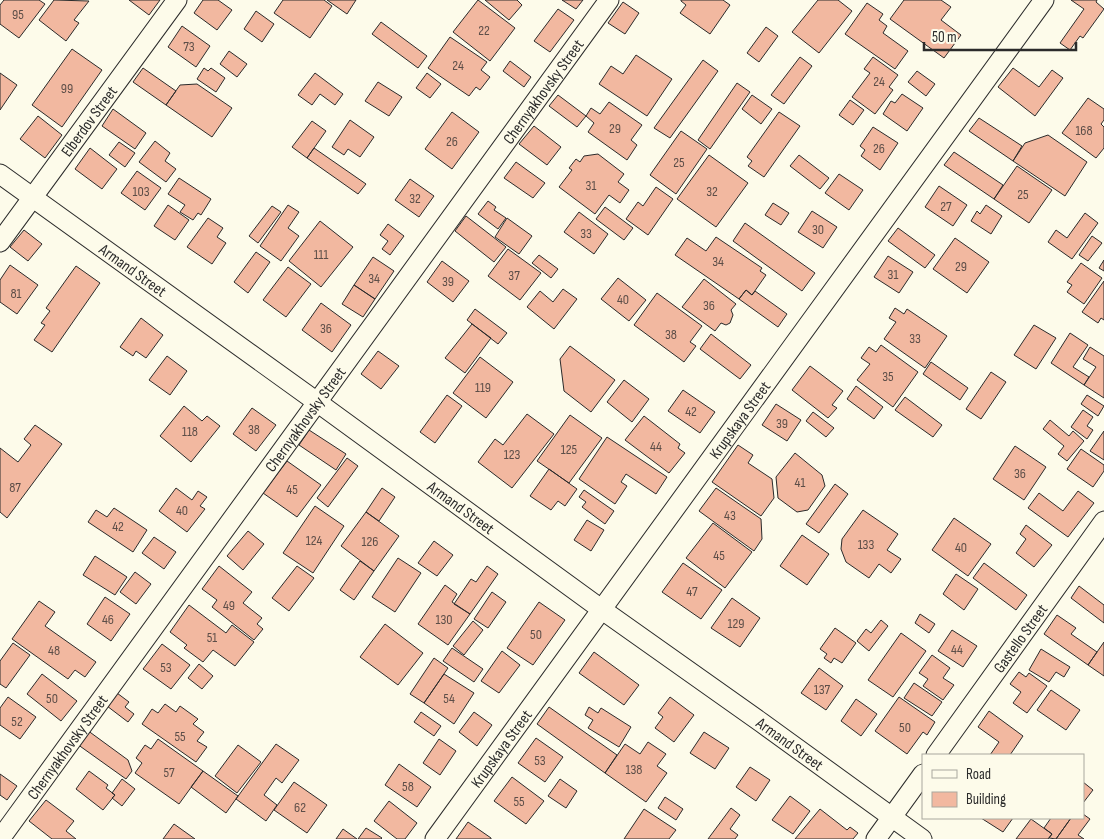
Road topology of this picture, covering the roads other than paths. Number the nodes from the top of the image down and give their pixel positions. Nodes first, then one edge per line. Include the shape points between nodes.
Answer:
1 (177, 0) edge
2 (609, 0) edge
3 (1044, 0) edge
4 (0, 174) edge
5 (32, 197) junction
6 (0, 242) edge
7 (317, 402) junction
8 (1104, 521) edge
9 (600, 610) junction
10 (937, 754) edge
11 (922, 775) edge
12 (892, 817) junction
13 (0, 839) edge
14 (435, 839) edge
15 (876, 839) edge
16 (922, 839) edge

1 - 5 street, Elberdov Street
2 - 7 street, Chernyakhovsky Street
3 - 9 street, Krupskaya Street
4 - 5 street, Armand Street
5 - 6 street, Elberdov Street
5 - 7 street, Armand Street
7 - 9 street, Armand Street
7 - 13 street, Chernyakhovsky Street
8 - 10 street, Gastello Street
9 - 12 street, Armand Street
9 - 14 street, Krupskaya Street
11 - 12 street
12 - 15 street
12 - 16 street, Armand Street

